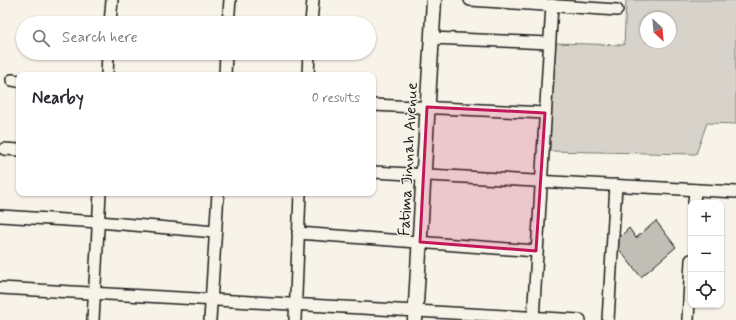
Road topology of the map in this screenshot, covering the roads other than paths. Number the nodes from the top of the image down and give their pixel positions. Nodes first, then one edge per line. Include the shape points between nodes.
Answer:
1 (112, 0) edge
2 (230, 0) edge
3 (313, 0) edge
4 (434, 0) edge
5 (470, 0) edge
6 (552, 5) junction
7 (617, 10) dead end
8 (111, 16) edge
9 (229, 16) edge
10 (312, 16) edge
11 (431, 38) junction
12 (549, 43) junction
13 (108, 60) edge
14 (226, 60) edge
15 (309, 60) edge
16 (107, 72) edge
17 (225, 72) edge
18 (308, 72) edge
19 (376, 105) edge
20 (427, 107) junction
21 (545, 113) junction
22 (4, 149) dead end
23 (16, 150) edge
24 (376, 172) edge
25 (424, 174) junction
26 (540, 181) junction
27 (616, 185) junction
28 (695, 190) junction
29 (736, 192) edge
30 (100, 196) edge
31 (218, 196) edge
32 (300, 196) edge
33 (694, 200) edge
34 (0, 216) edge
35 (99, 222) junction
36 (215, 232) junction
37 (298, 233) junction
38 (420, 242) junction
39 (536, 251) junction
40 (690, 272) edge
41 (0, 288) edge
42 (94, 293) junction
43 (211, 299) junction
44 (296, 304) junction
45 (415, 315) edge
46 (533, 319) edge
47 (93, 320) edge
48 (210, 320) edge
49 (295, 320) edge
50 (580, 320) edge
51 (608, 320) edge
52 (688, 320) edge

1 - 8 street
2 - 9 street
3 - 10 street
4 - 11 main road, Fatima Jinnah Avenue
5 - 6 street
6 - 7 street
6 - 12 street
11 - 12 street
11 - 20 main road, Fatima Jinnah Avenue
12 - 21 street
13 - 16 street
14 - 17 street
15 - 18 street
19 - 20 street
20 - 21 street
20 - 25 main road, Fatima Jinnah Avenue
21 - 26 street
22 - 23 street
24 - 25 street
25 - 26 street
25 - 38 main road, Fatima Jinnah Avenue
26 - 27 street
26 - 39 street
27 - 28 street
27 - 51 street
28 - 29 street
28 - 33 street
30 - 35 street
31 - 36 street
32 - 37 street
34 - 35 street
35 - 36 street
35 - 42 street
36 - 43 street
37 - 38 street
37 - 44 street
38 - 39 street
38 - 45 main road, Fatima Jinnah Avenue
39 - 46 street
40 - 52 street
41 - 42 street
42 - 43 street
42 - 47 street
43 - 44 street
43 - 48 street
44 - 45 street
44 - 49 street
45 - 46 street
46 - 50 street

